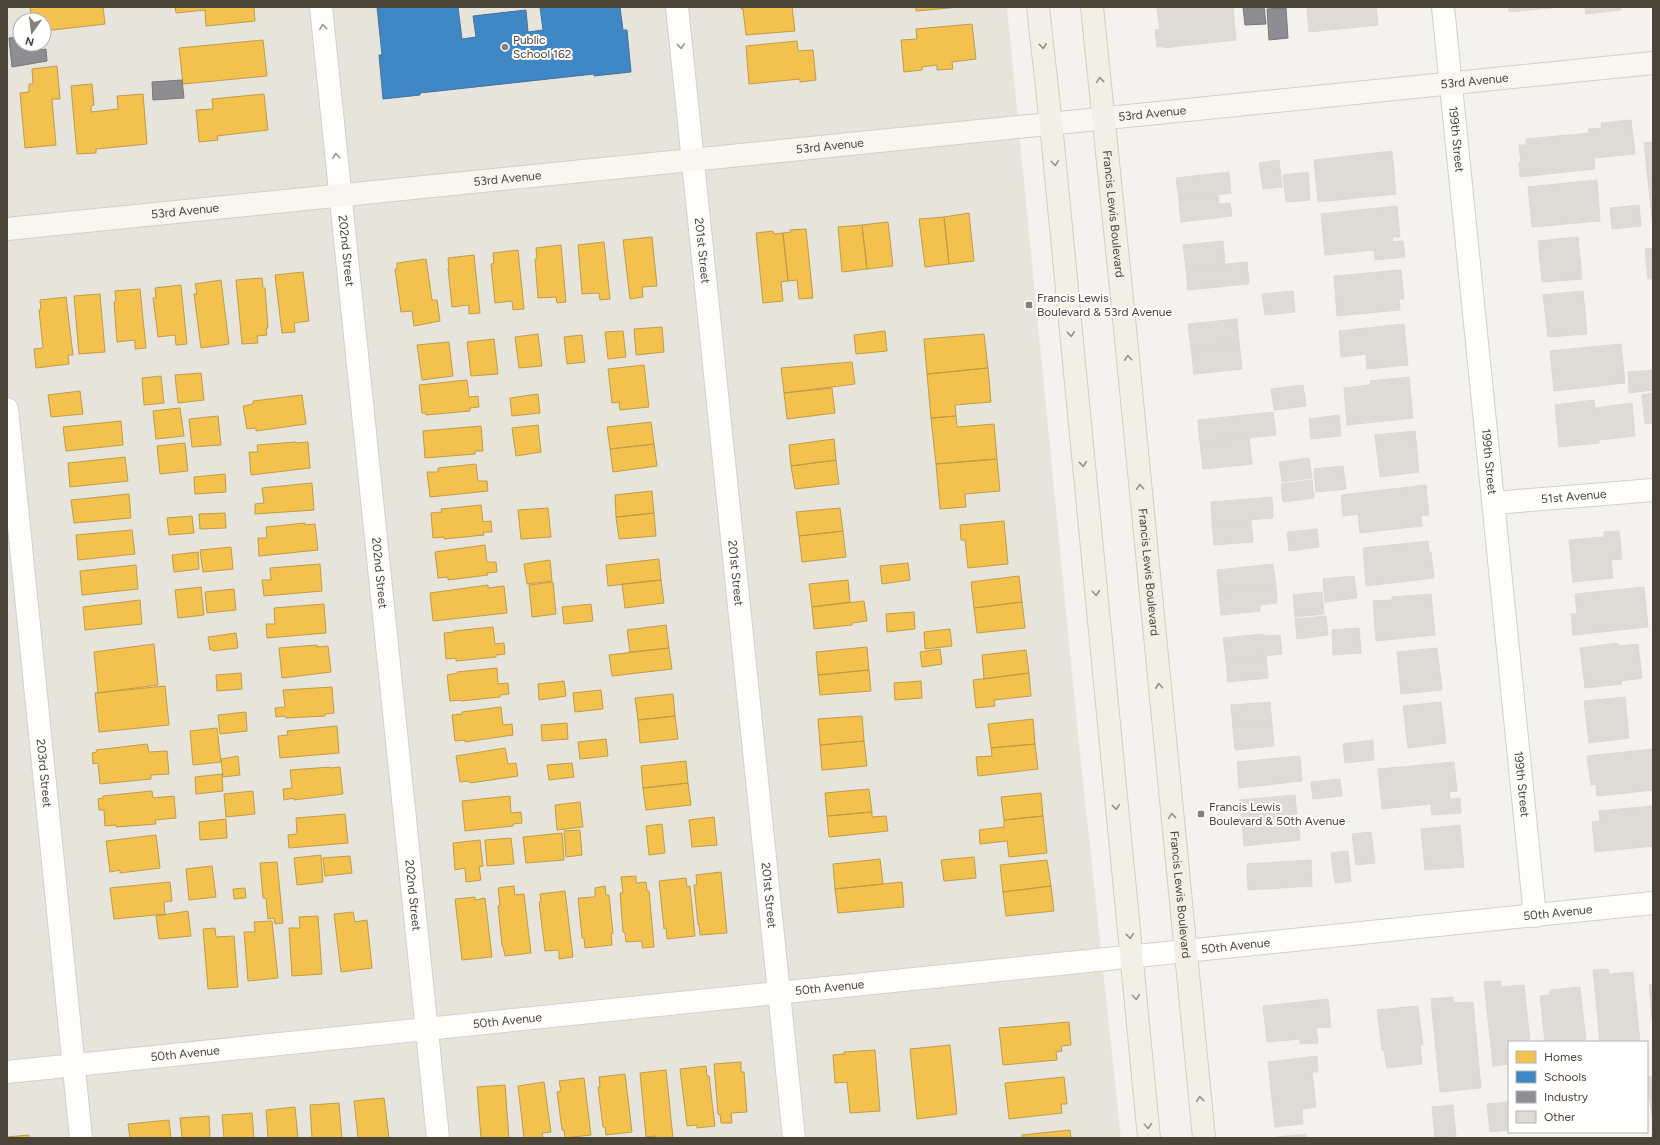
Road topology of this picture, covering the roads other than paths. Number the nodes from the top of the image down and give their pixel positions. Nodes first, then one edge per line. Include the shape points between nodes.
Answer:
1 (321, 7) edge
2 (677, 7) edge
3 (1038, 7) edge
4 (1092, 7) edge
5 (1443, 7) edge
6 (1653, 63) edge
7 (1451, 83) junction
8 (1104, 119) junction
9 (1051, 124) junction
10 (693, 160) junction
11 (340, 195) junction
12 (7, 229) edge
13 (7, 409) edge
14 (1653, 490) edge
15 (1494, 504) junction
16 (1653, 903) edge
17 (1535, 916) junction
18 (1185, 952) junction
19 (1132, 958) junction
20 (779, 992) junction
21 (427, 1030) junction
22 (74, 1066) junction
23 (7, 1072) edge
24 (81, 1138) edge
25 (438, 1138) edge
26 (794, 1138) edge
27 (1149, 1138) edge
28 (1204, 1138) edge

11 -> 1 street, 202nd Street
2 -> 10 street, 201st Street
3 -> 9 main road
8 -> 4 main road, Francis Lewis Boulevard
5 - 7 street, 199th Street
6 - 7 street, 53rd Avenue
7 - 8 street, 53rd Avenue
7 - 15 street, 199th Street
8 - 9 street, 53rd Avenue
18 -> 8 main road, Francis Lewis Boulevard
9 - 10 street, 53rd Avenue
9 -> 19 main road
10 - 11 street, 53rd Avenue
10 - 20 street, 201st Street
11 - 12 street, 53rd Avenue
11 - 21 street, 202nd Street
13 - 22 street, 203rd Street
14 - 15 street, 51st Avenue
15 - 17 street, 199th Street
16 - 17 street, 50th Avenue
17 - 18 street, 50th Avenue
18 - 19 street, 50th Avenue
28 -> 18 main road, Francis Lewis Boulevard
19 - 20 street, 50th Avenue
19 -> 27 main road
20 - 21 street, 50th Avenue
20 - 26 street, 201st Street
21 - 22 street, 50th Avenue
21 - 25 street, 202nd Street
22 - 23 street, 50th Avenue
22 - 24 street, 203rd Street

